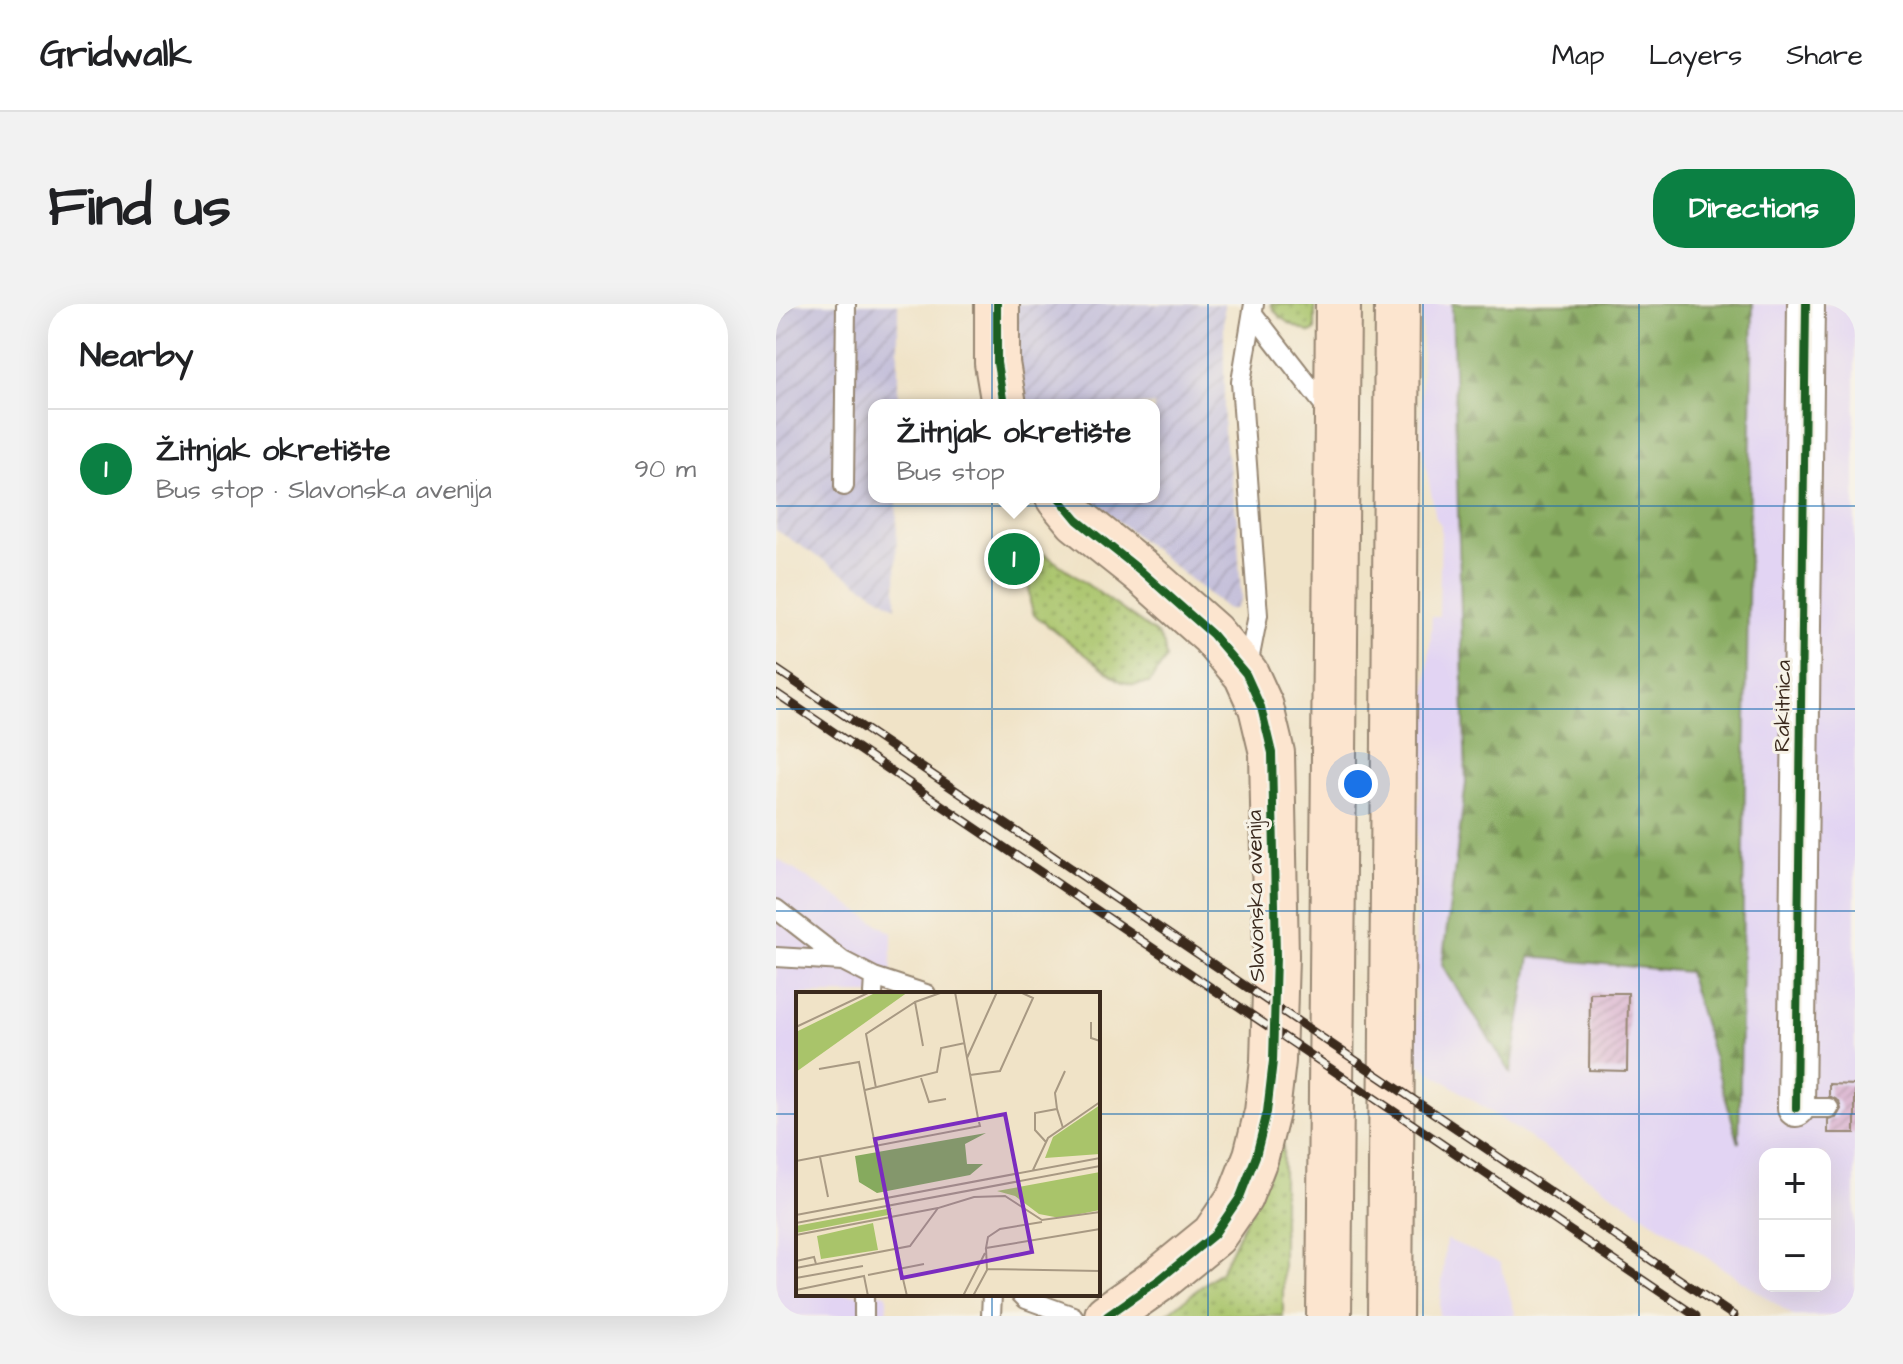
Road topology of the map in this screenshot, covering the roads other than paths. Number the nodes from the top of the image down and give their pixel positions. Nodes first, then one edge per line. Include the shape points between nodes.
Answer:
1 (846, 304) edge
2 (997, 304) edge
3 (1338, 304) edge
4 (1397, 304) edge
5 (1806, 304) edge
6 (1254, 310) edge
7 (1003, 399) edge
8 (1337, 422) junction
9 (844, 486) dead end
10 (1063, 503) edge
11 (1246, 674) junction
12 (776, 909) edge
13 (776, 957) edge
14 (843, 961) junction
15 (874, 986) edge
16 (913, 992) edge
17 (1812, 1108) dead end
18 (992, 1296) edge
19 (1023, 1296) edge
20 (991, 1316) edge
21 (1073, 1316) edge
22 (1107, 1316) edge
23 (1329, 1316) edge
24 (1390, 1316) edge

1 - 9 lane
2 - 7 main road
3 - 8 main road
4 - 24 main road
5 - 17 street, Rakitnica
6 - 8 lane
6 - 11 lane via 1241,382 1258,615
8 - 23 main road
10 - 11 main road, Slavonska avenija via 1212,634
11 - 22 main road, Slavonska avenija via 1272,753 1276,956 1267,1112 1240,1197 1214,1235
12 - 14 lane
13 - 14 lane
14 - 15 lane
15 - 16 lane
18 - 20 lane
19 - 21 lane

